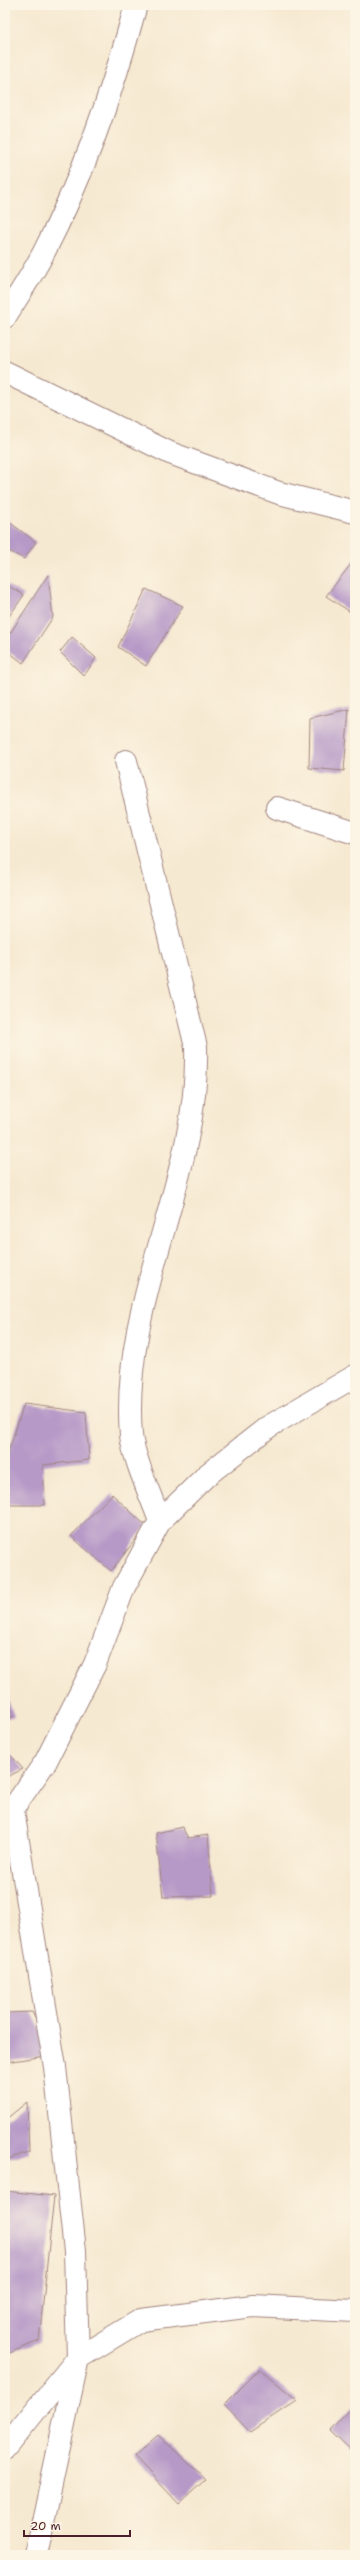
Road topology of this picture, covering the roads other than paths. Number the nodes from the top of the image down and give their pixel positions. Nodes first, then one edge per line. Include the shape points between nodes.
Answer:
1 (136, 5) edge
2 (5, 318) edge
3 (5, 372) edge
4 (355, 512) edge
5 (126, 761) dead end
6 (277, 808) dead end
7 (355, 833) edge
8 (355, 1376) edge
9 (160, 1521) junction
10 (9, 1815) edge
11 (355, 2311) edge
12 (78, 2358) junction
13 (5, 2448) edge
14 (36, 2555) edge

1 - 2 street via 114,84 86,162 44,253
3 - 4 street via 170,453 272,490
5 - 9 street via 196,1047 197,1081 188,1132 137,1328 131,1386 131,1437
6 - 7 street
8 - 9 street via 268,1427 207,1475
9 - 10 street via 124,1587 95,1664 50,1754
10 - 12 street via 55,2067 75,2251
11 - 12 street via 254,2306 141,2320
12 - 13 street
12 - 14 street

